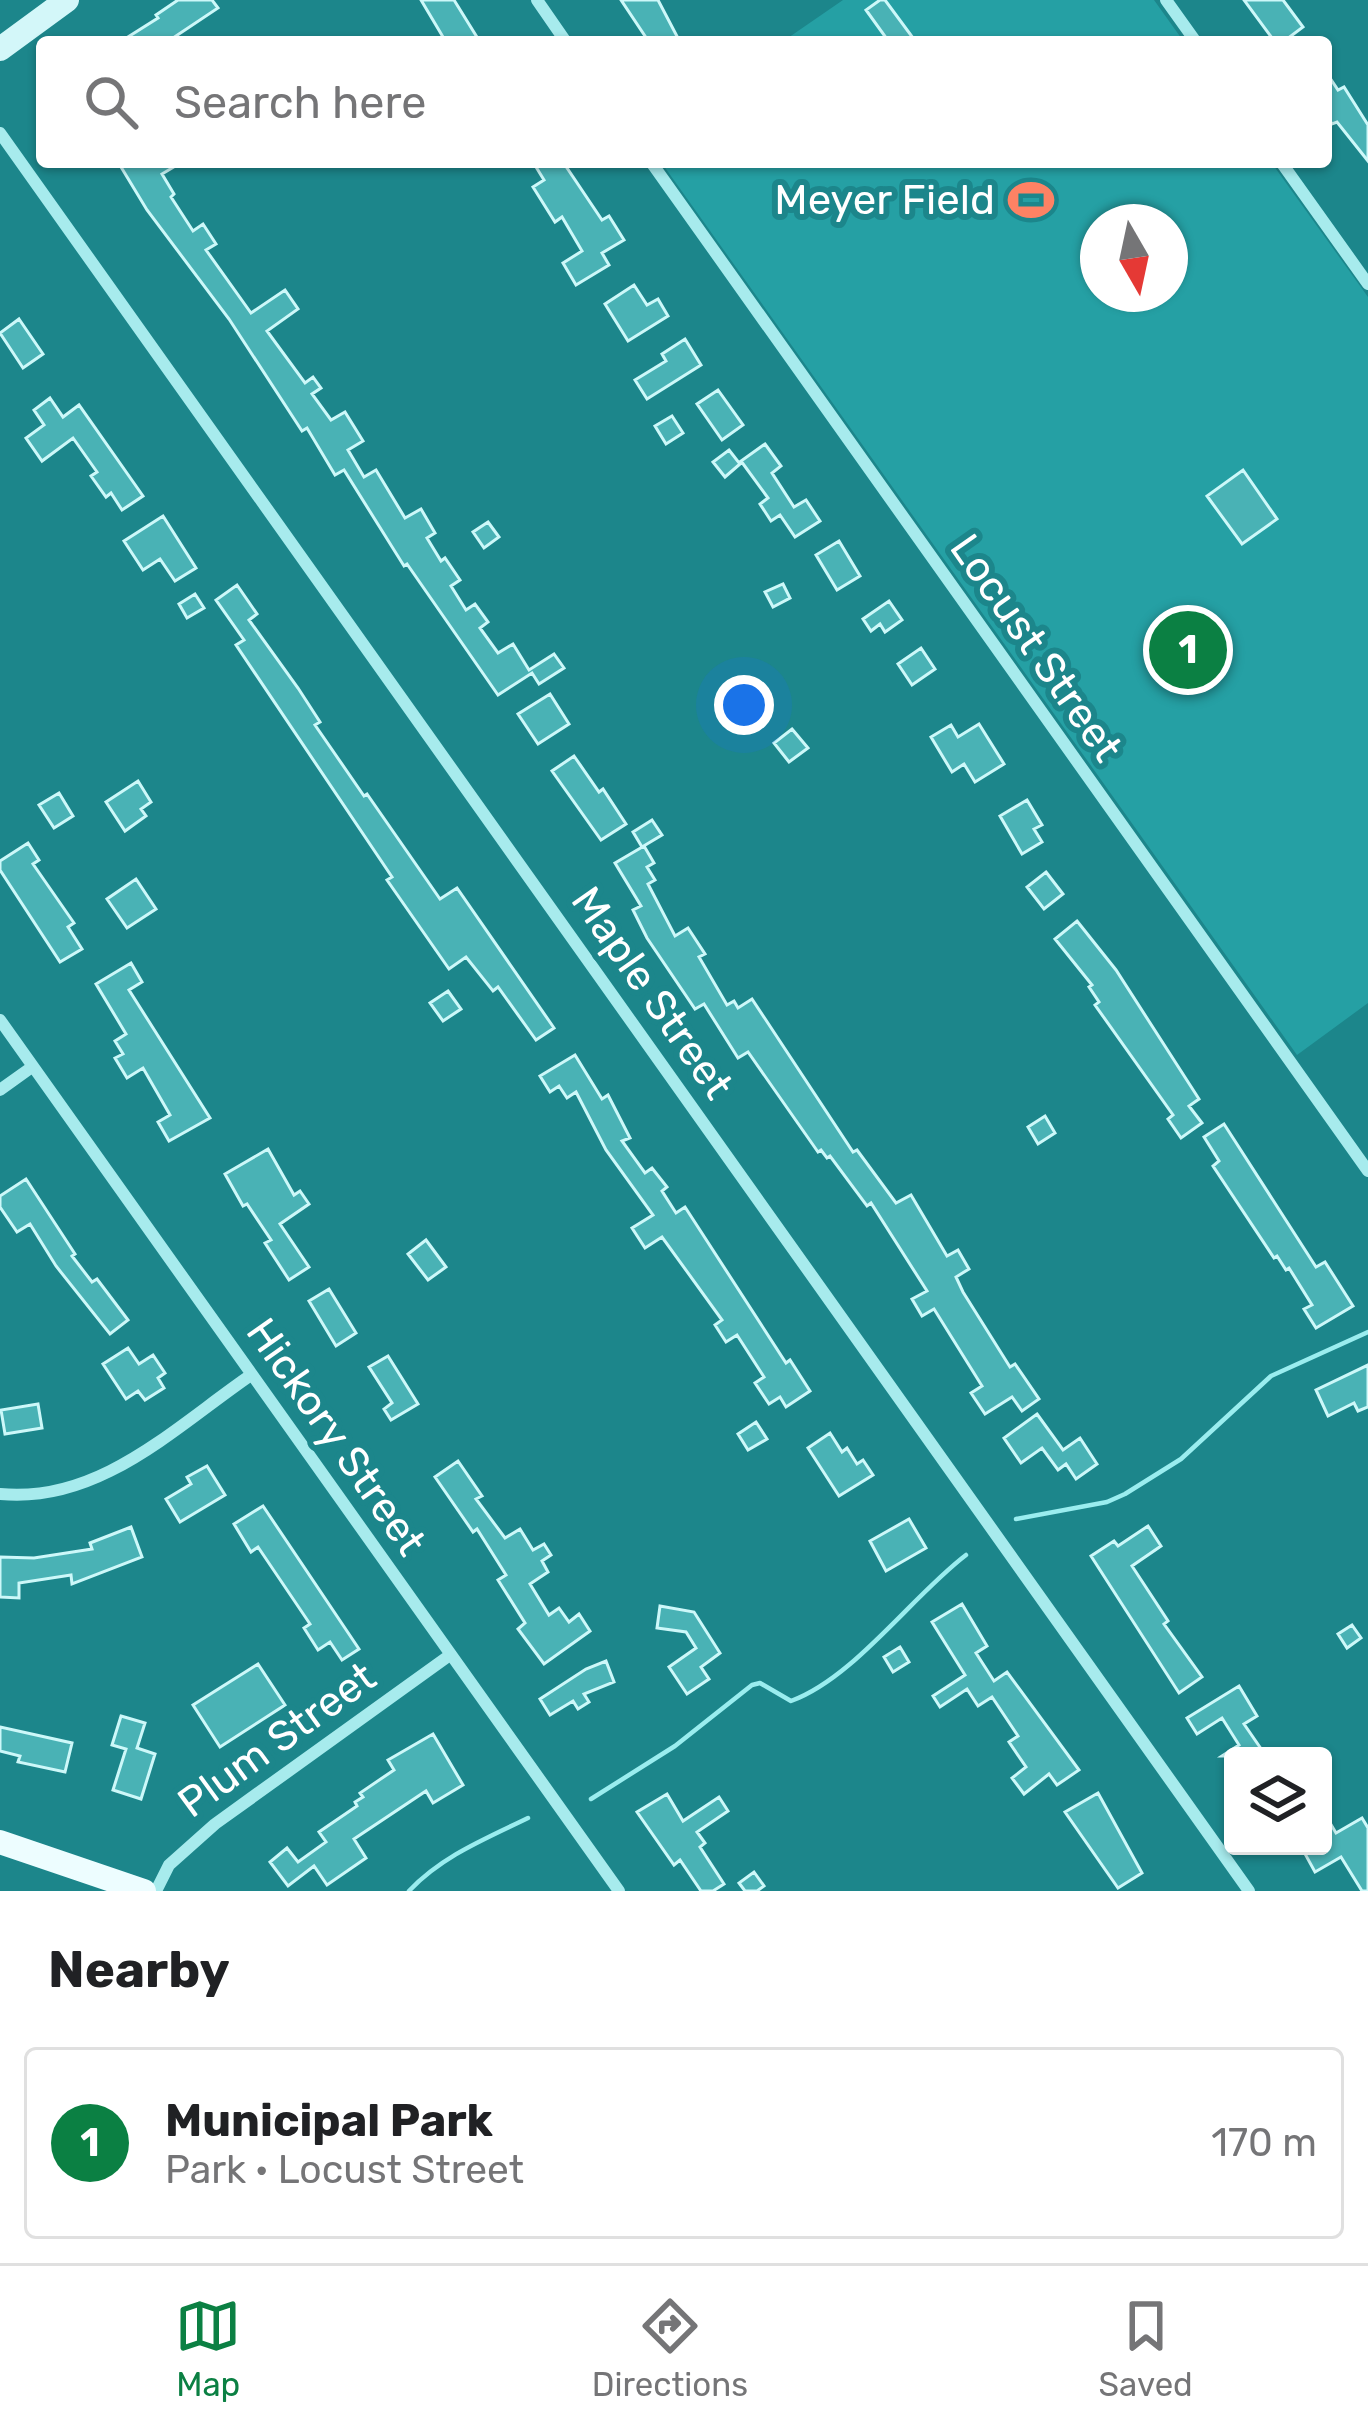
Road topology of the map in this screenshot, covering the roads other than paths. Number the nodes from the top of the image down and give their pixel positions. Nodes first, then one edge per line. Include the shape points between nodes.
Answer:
1 (67, 0) edge
2 (536, 0) edge
3 (1166, 0) edge
4 (562, 36) edge
5 (1192, 36) edge
6 (0, 49) edge
7 (0, 133) edge
8 (655, 168) edge
9 (1285, 168) edge
10 (1368, 284) edge
11 (0, 1020) edge
12 (32, 1066) junction
13 (0, 1090) edge
14 (1368, 1171) edge
15 (250, 1375) junction
16 (0, 1493) edge
17 (450, 1655) junction
18 (0, 1842) edge
19 (144, 1891) edge
20 (156, 1891) edge
21 (619, 1891) edge
22 (1249, 1891) edge

1 - 6 street
2 - 4 street
3 - 5 street
7 - 22 street, Maple Street
8 - 14 street, Locust Street
9 - 10 street
11 - 12 street, Hickory Street
12 - 13 street
12 - 15 street, Hickory Street
15 - 16 street via 95,1479 56,1492
15 - 17 street, Hickory Street
17 - 20 street, Plum Street via 215,1824 169,1865
17 - 21 street, Hickory Street
18 - 19 main road

